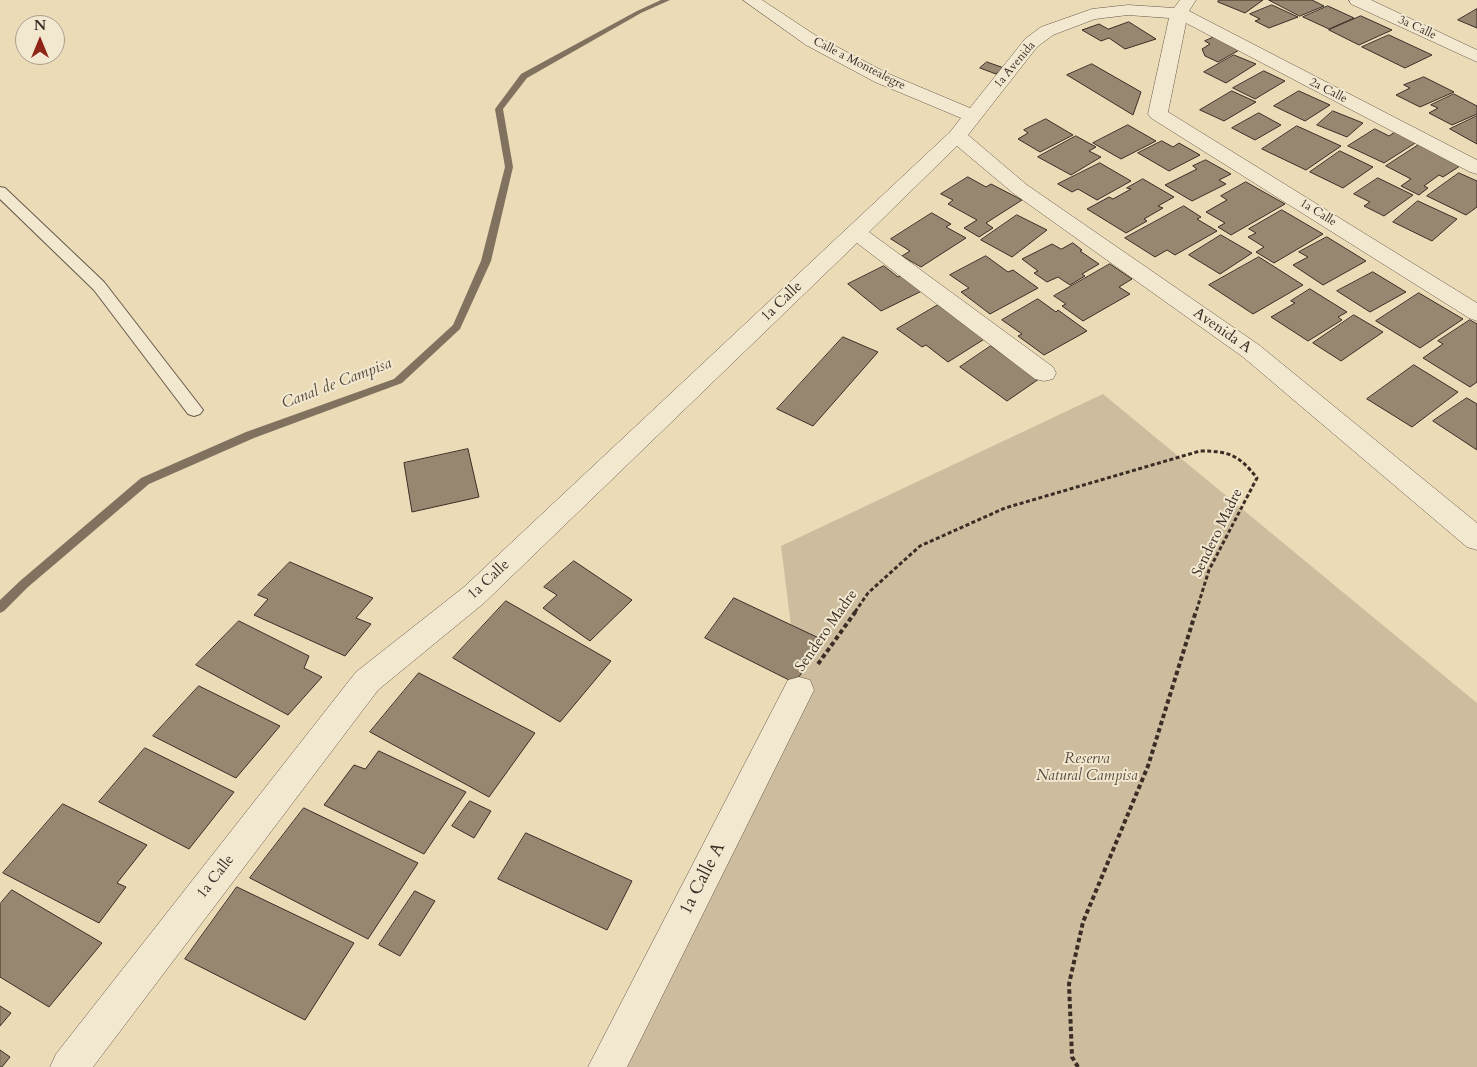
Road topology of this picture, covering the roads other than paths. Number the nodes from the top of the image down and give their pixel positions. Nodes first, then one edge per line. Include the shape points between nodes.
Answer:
1 (751, 0) edge
2 (1358, 0) edge
3 (1074, 5) dead end
4 (1183, 7) edge
5 (1092, 14) junction
6 (1477, 57) edge
7 (965, 126) junction
8 (1477, 168) edge
9 (0, 191) edge
10 (856, 232) junction
11 (1477, 313) edge
12 (1044, 373) dead end
13 (194, 410) dead end
14 (1477, 539) edge
15 (799, 690) road end
16 (69, 1067) edge
17 (607, 1067) edge

1 - 7 street, Calle a Montealegre via 812,41
2 - 6 street, 3a Calle
3 - 5 street
4 - 5 street, 1a Avenida
4 - 8 street, 2a Calle
4 - 11 street, 1a Calle via 1158,114
5 - 7 street, 1a Avenida via 1047,31 1031,43
7 - 10 street, 1a Calle
7 - 14 street, Avenida A via 1020,189 1251,351
9 - 13 lane via 99,286
10 - 12 street
10 - 16 street, 1a Calle via 474,595 367,681
15 - 17 street, 1a Calle A

